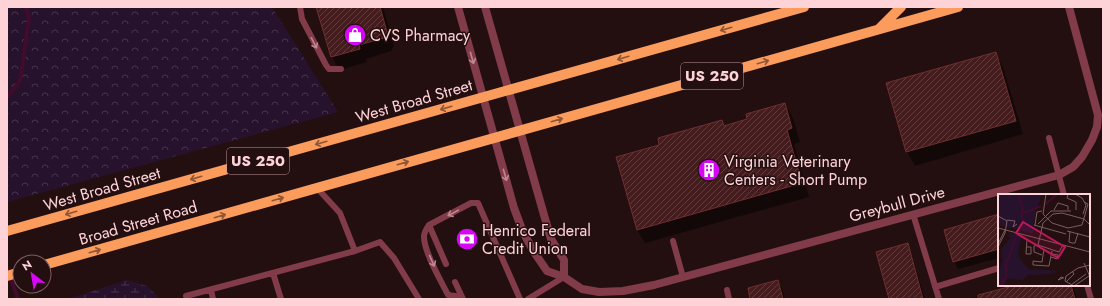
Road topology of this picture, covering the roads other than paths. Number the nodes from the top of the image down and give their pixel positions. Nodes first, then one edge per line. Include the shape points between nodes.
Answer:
1 (300, 7) edge
2 (458, 7) edge
3 (485, 7) edge
4 (804, 7) edge
5 (901, 7) edge
6 (958, 7) edge
7 (1069, 7) edge
8 (880, 30) junction
9 (341, 69) dead end
10 (508, 90) junction
11 (484, 97) junction
12 (520, 130) junction
13 (495, 138) junction
14 (1049, 138) dead end
15 (1059, 175) junction
16 (317, 188) junction
17 (1064, 194) edge
18 (914, 214) junction
19 (429, 225) junction
20 (7, 231) edge
21 (673, 241) dead end
22 (355, 251) junction
23 (52, 263) edge
24 (446, 264) dead end
25 (998, 268) edge
26 (272, 273) junction
27 (564, 277) junction
28 (682, 277) junction
29 (455, 282) dead end
30 (1087, 286) edge
31 (936, 287) junction
32 (210, 290) junction
33 (727, 290) dead end
34 (186, 296) dead end
35 (462, 298) edge
36 (213, 299) edge
37 (281, 299) edge
38 (420, 299) edge
39 (520, 299) edge
40 (528, 299) edge
41 (729, 299) edge
42 (939, 299) edge
43 (1091, 299) edge

1 -> 9 lane via 302,19 326,65 329,69
2 -> 11 street, Greybull Drive
3 - 10 street
4 -> 10 main road, West Broad Street / US 250
5 - 8 main road
6 - 8 main road, US 250
7 - 15 street, Greybull Drive via 1098,115 1097,127 1082,157 1073,167
12 -> 8 main road, US 250
10 - 11 main road, West Broad Street / US 250
10 - 12 street
11 - 13 street, Greybull Drive
11 -> 20 main road, West Broad Street / US 250
12 - 13 main road, US 250
12 - 27 street via 551,239 564,260
16 -> 13 main road, US 250
13 -> 27 street, Greybull Drive via 523,232 547,271
14 - 15 lane
15 - 17 lane
15 - 18 street, Greybull Drive
16 - 22 lane via 340,213
23 -> 16 main road, Broad Street Road / US 250
18 - 28 street, Greybull Drive
18 - 31 lane
19 - 24 lane
19 -> 35 lane via 424,232 424,238 432,261 448,295
39 -> 19 lane via 478,203
21 - 28 lane
22 - 26 lane
22 - 38 lane via 380,242 394,258
25 - 31 lane
26 - 32 lane
26 - 37 lane
27 - 28 street, Greybull Drive via 582,289 599,292 623,291
27 - 40 lane
29 - 35 lane
30 - 43 lane
31 - 42 lane
32 - 34 lane
32 - 36 lane
33 - 41 lane

